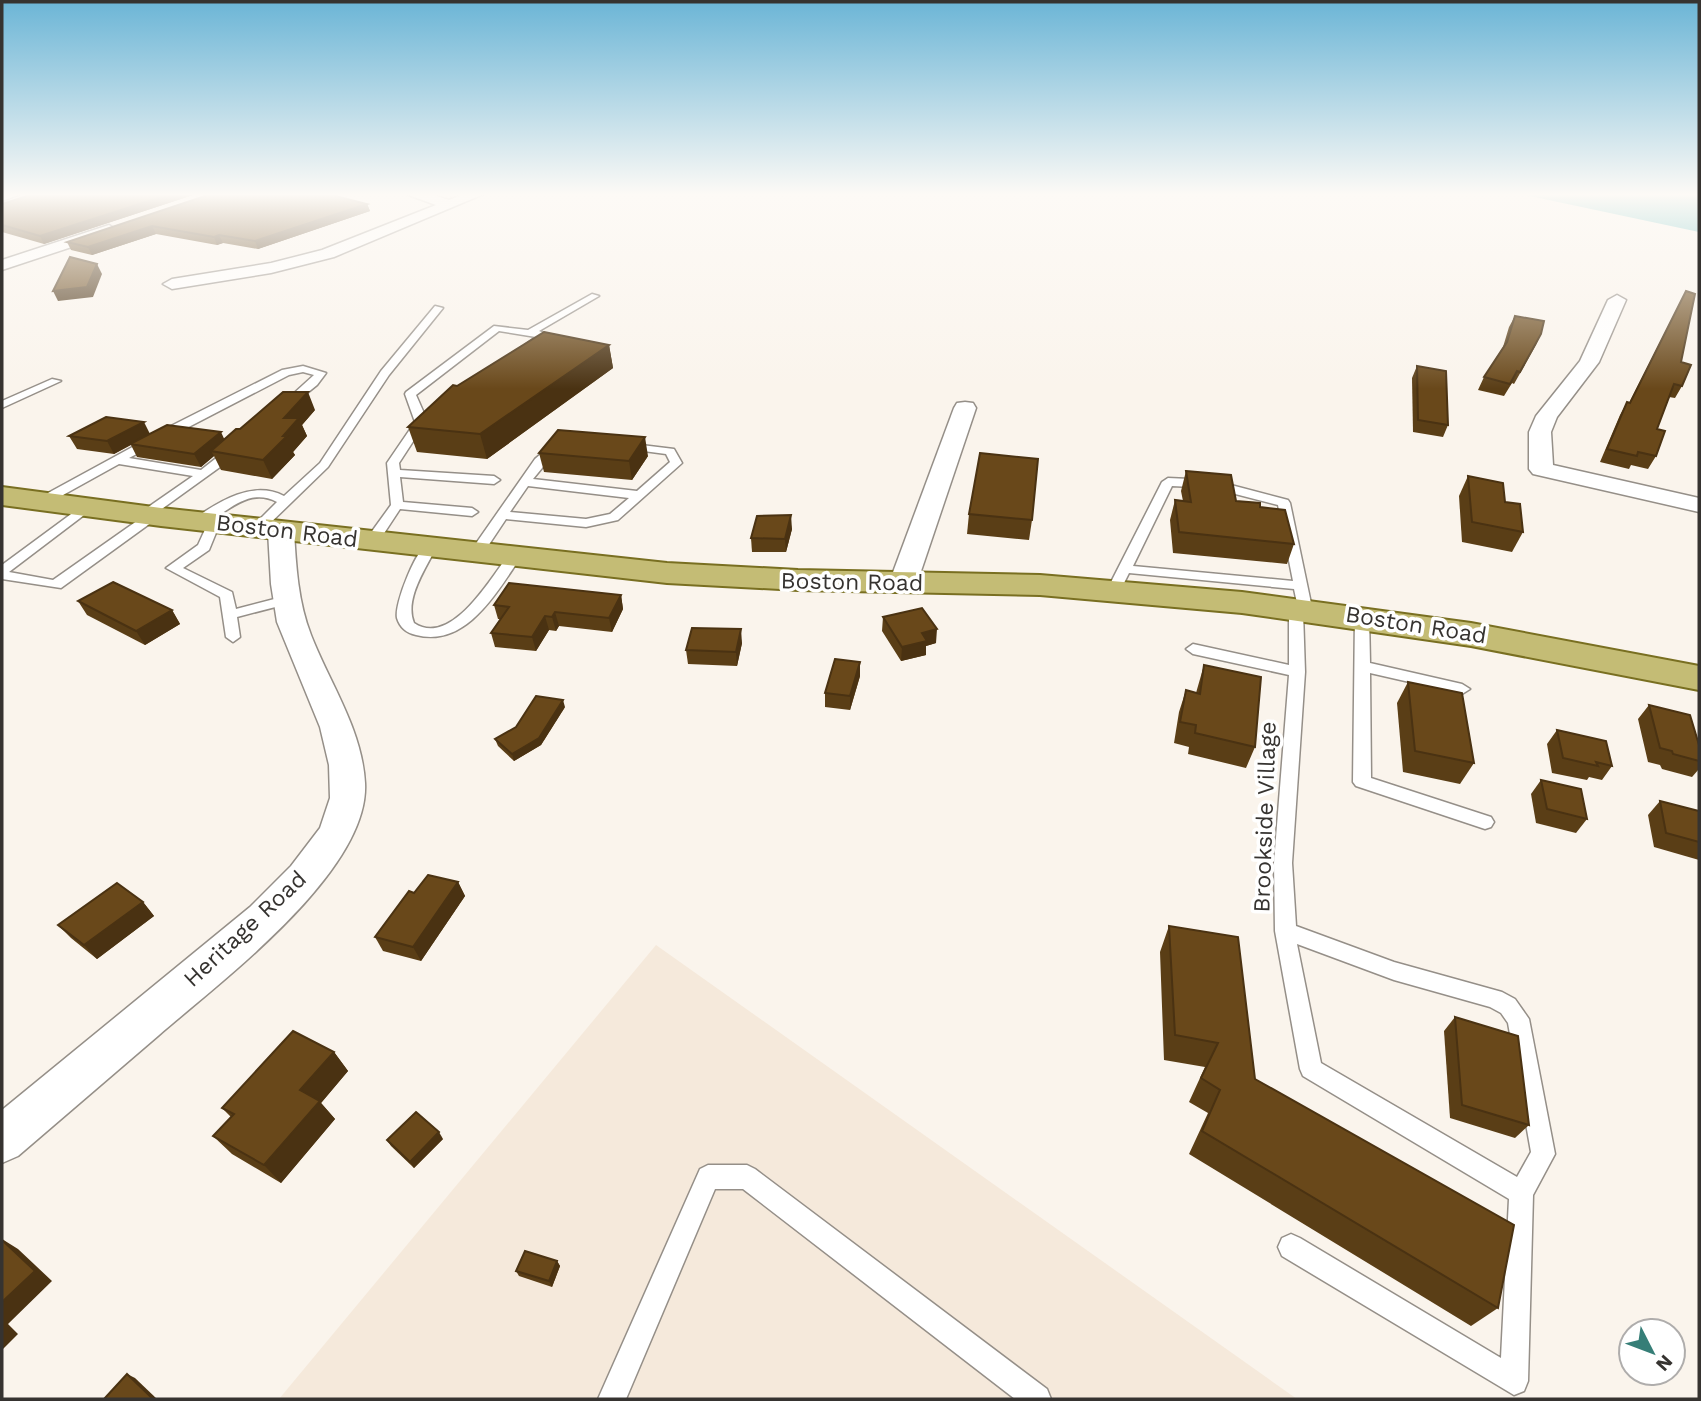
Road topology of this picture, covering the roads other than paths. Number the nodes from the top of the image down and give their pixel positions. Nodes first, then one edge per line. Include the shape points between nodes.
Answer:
1 (22, 258) edge
2 (310, 258) edge
3 (2, 265) edge
4 (172, 284) dead end
5 (595, 296) dead end
6 (1617, 300) dead end
7 (438, 308) dead end
8 (529, 333) junction
9 (522, 351) edge
10 (56, 381) dead end
11 (2, 405) edge
12 (965, 408) dead end
13 (431, 413) edge
14 (275, 414) edge
15 (420, 421) junction
16 (246, 437) edge
17 (571, 439) edge
18 (608, 444) edge
19 (117, 460) junction
20 (395, 473) junction
21 (203, 474) junction
22 (494, 480) dead end
23 (525, 482) junction
24 (639, 495) junction
25 (2, 496) edge
26 (41, 502) junction
27 (397, 505) junction
28 (1699, 505) edge
29 (86, 509) junction
30 (472, 512) dead end
31 (151, 514) junction
32 (502, 515) junction
33 (275, 520) junction
34 (206, 522) junction
35 (372, 541) junction
36 (430, 546) junction
37 (477, 552) junction
38 (514, 557) junction
39 (2, 573) edge
40 (1119, 579) junction
41 (903, 583) junction
42 (286, 600) junction
43 (1301, 601) junction
44 (230, 615) junction
45 (1362, 617) junction
46 (233, 637) dead end
47 (1193, 649) dead end
48 (1362, 666) junction
49 (1297, 672) junction
50 (1699, 678) edge
51 (1462, 689) dead end
52 (1485, 822) dead end
53 (1285, 930) junction
54 (2, 1140) edge
55 (1521, 1193) junction
56 (1291, 1247) dead end
57 (612, 1399) edge
58 (1037, 1399) edge

1 - 3 street
2 - 4 street
5 - 8 lane
6 - 28 street via 1589,362 1546,416 1540,432 1541,469
7 - 33 lane via 385,373 324,466
8 - 9 lane via 544,335
8 - 15 lane via 497,328 410,394
10 - 11 lane
12 - 41 street
13 - 15 lane
14 - 19 lane via 321,373 286,372
15 - 20 lane via 393,463
16 - 21 lane
17 - 23 lane via 551,446
18 - 24 lane via 670,451 676,463
19 - 21 lane
19 - 26 lane
20 - 22 lane
20 - 27 lane
21 - 31 lane
23 - 24 lane
23 - 32 lane
24 - 32 lane via 614,517 586,523
25 - 26 main road, Boston Road
26 - 29 main road, Boston Road
27 - 30 lane
27 - 35 lane
29 - 31 main road, Boston Road
29 - 39 lane
31 - 34 main road, Boston Road
31 - 39 lane via 56,585
32 - 37 lane
33 - 34 main road, Boston Road
33 - 35 main road, Boston Road
33 - 42 street, Heritage Road
34 - 44 lane via 204,547 173,568 226,594
35 - 36 main road, Boston Road
36 - 37 main road, Boston Road
36 - 38 lane via 403,615 408,626 419,633 455,626 473,611
37 - 38 main road, Boston Road
38 - 41 main road, Boston Road via 762,580
40 - 41 main road, Boston Road
40 - 43 main road, Boston Road
40 - 43 lane, Brookside Village via 1168,482 1212,484 1284,503
42 - 44 lane
42 - 54 street, Heritage Road via 296,635 342,741 348,786 334,836 314,864 239,940
43 - 45 main road, Boston Road
43 - 49 lane, Brookside Village
44 - 46 lane
45 - 48 lane
45 - 50 main road, Boston Road via 1556,648
47 - 49 lane
48 - 51 lane
48 - 52 lane via 1362,782
49 - 53 lane, Brookside Village via 1283,863
53 - 55 lane, Brookside Village via 1311,1069
53 - 55 lane via 1394,971 1508,1006 1518,1019 1543,1154
55 - 56 lane via 1514,1381
57 - 58 lane via 708,1177 747,1177

